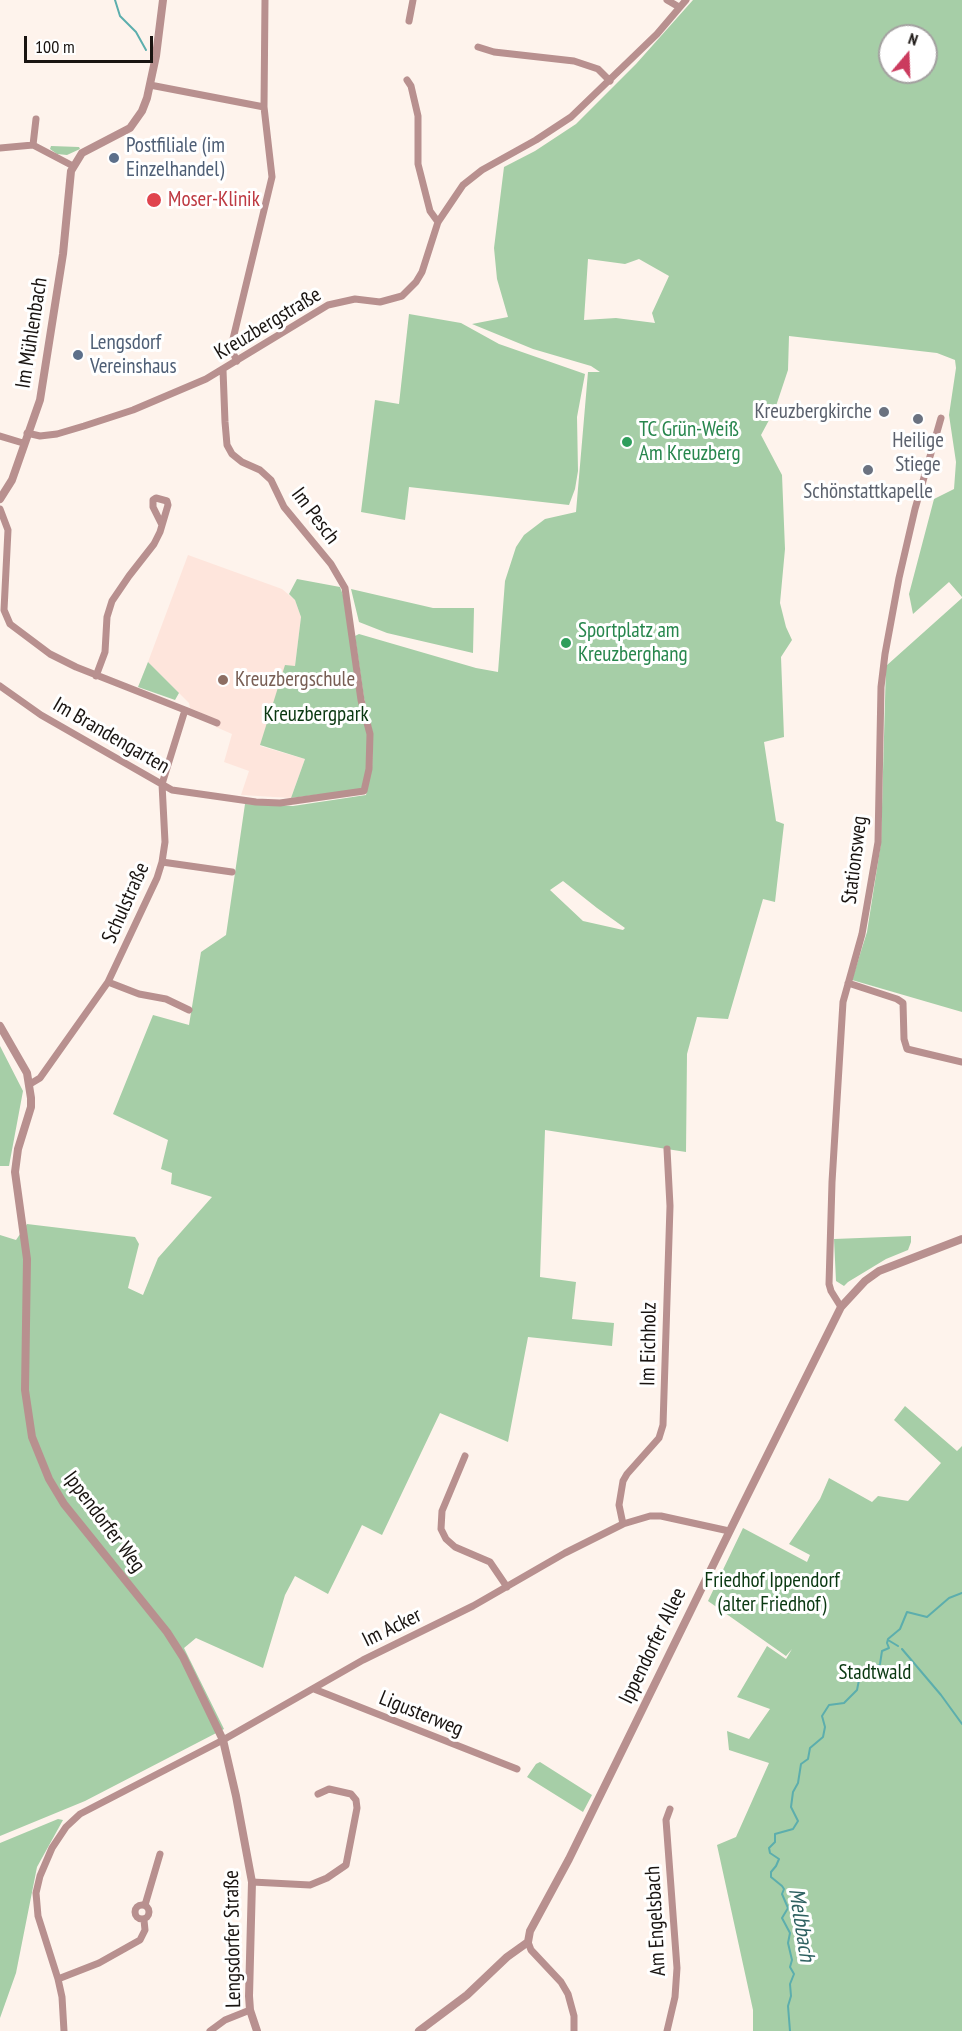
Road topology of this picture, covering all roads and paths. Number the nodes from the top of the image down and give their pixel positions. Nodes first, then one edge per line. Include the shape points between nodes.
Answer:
1 (163, 0) edge
2 (265, 0) edge
3 (413, 0) edge
4 (667, 0) edge
5 (686, 0) edge
6 (679, 8) junction
7 (410, 21) dead end
8 (478, 47) dead end
9 (407, 80) dead end
10 (610, 81) junction
11 (150, 85) junction
12 (264, 107) junction
13 (36, 119) dead end
14 (33, 145) junction
15 (0, 148) edge
16 (73, 166) junction
17 (438, 222) junction
18 (237, 361) junction
19 (223, 370) junction
20 (941, 418) dead end
21 (27, 433) junction
22 (0, 436) edge
23 (23, 443) junction
24 (0, 499) edge
25 (0, 509) edge
26 (162, 525) dead end
27 (351, 628) joint
28 (96, 676) junction
29 (1, 690) edge
30 (185, 710) junction
31 (218, 723) dead end
32 (162, 784) junction
33 (162, 862) junction
34 (232, 872) dead end
35 (108, 982) junction
36 (848, 983) junction
37 (189, 1010) dead end
38 (0, 1026) edge
39 (962, 1062) edge
40 (30, 1084) junction
41 (667, 1149) dead end
42 (962, 1239) edge
43 (841, 1306) junction
44 (465, 1456) dead end
45 (623, 1524) junction
46 (729, 1531) junction
47 (507, 1587) junction
48 (314, 1689) junction
49 (223, 1740) junction
50 (517, 1769) dead end
51 (318, 1794) dead end
52 (669, 1809) dead end
53 (160, 1854) dead end
54 (252, 1882) junction
55 (145, 1905) junction
56 (144, 1920) junction
57 (528, 1942) junction
58 (58, 1979) junction
59 (250, 2010) junction
60 (64, 2031) edge
61 (210, 2031) edge
62 (257, 2031) edge
63 (419, 2031) edge
64 (574, 2031) edge
65 (667, 2031) edge

1 - 11 street
2 - 12 street
3 - 7 street
4 - 6 street
5 - 6 street, Kreuzbergstraße
6 - 10 street, Kreuzbergstraße
8 - 10 street via 574,60 598,69
9 - 17 street via 418,116 418,164 430,211
10 - 17 street, Kreuzbergstraße via 560,125 463,185
11 - 12 street
11 - 16 street via 142,111 130,128 87,150
12 - 18 street via 272,177 232,343
13 - 14 street
14 - 15 street
14 - 16 street
16 - 21 street, Im Mühlenbach via 40,400
17 - 18 street, Kreuzbergstraße via 422,272 402,296 380,302 356,299 328,305
18 - 19 street, Kreuzbergstraße
19 - 21 street, Kreuzbergstraße via 133,410 84,426 57,434
19 - 27 street, Im Pesch via 229,450 267,475 284,507 331,564 345,588
20 - 36 street, Stationsweg via 915,509 885,654 878,842 862,934
21 - 23 street, Im Mühlenbach
22 - 23 street
23 - 24 street, Im Mühlenbach via 12,480
25 - 28 street via 8,530 6,618 50,654
26 - 28 street via 154,544 112,601 105,652
27 - 32 street, Im Brandengarten via 370,734 364,791 272,802 172,790
28 - 30 street
29 - 32 street, Im Brandengarten
30 - 31 street
30 - 32 street, Schulstraße
32 - 33 street, Schulstraße
33 - 34 street
33 - 35 street, Schulstraße
35 - 37 street
35 - 40 street, Schulstraße via 40,1078
36 - 39 street via 903,1003 907,1049
36 - 43 street, Stationsweg via 843,1002 829,1284
38 - 40 street, Ippendorfer Weg
40 - 49 street, Ippendorfer Weg via 31,1107 15,1172 27,1259 25,1390 32,1437 64,1504 167,1632
41 - 45 street, Im Eichholz via 670,1206 665,1411 659,1438 623,1482 619,1505
42 - 43 street, Ippendorfer Allee via 879,1271
43 - 46 street, Ippendorfer Allee
44 - 47 street via 442,1511 441,1529 455,1547 490,1562
45 - 46 street, Im Acker via 661,1516
45 - 47 street, Im Acker
46 - 57 street, Ippendorfer Allee
47 - 48 street, Im Acker
48 - 49 street, Im Acker
48 - 50 street, Ligusterweg
49 - 54 street, Lengsdorfer Straße
49 - 58 street, Im Acker via 80,1814 66,1827 52,1848 36,1893 38,1916
51 - 54 street via 329,1789 348,1793 356,1800 346,1865 310,1885
52 - 65 street, Am Engelsbach via 666,1820 677,1968
53 - 55 street
54 - 59 street, Lengsdorfer Straße
55 - 56 street via 150,1913
55 - 56 street via 138,1906 135,1912 137,1918
56 - 58 street via 140,1940 99,1963
57 - 63 street
57 - 64 street via 568,1994
58 - 60 street
59 - 61 street
59 - 62 street, Lengsdorfer Straße

